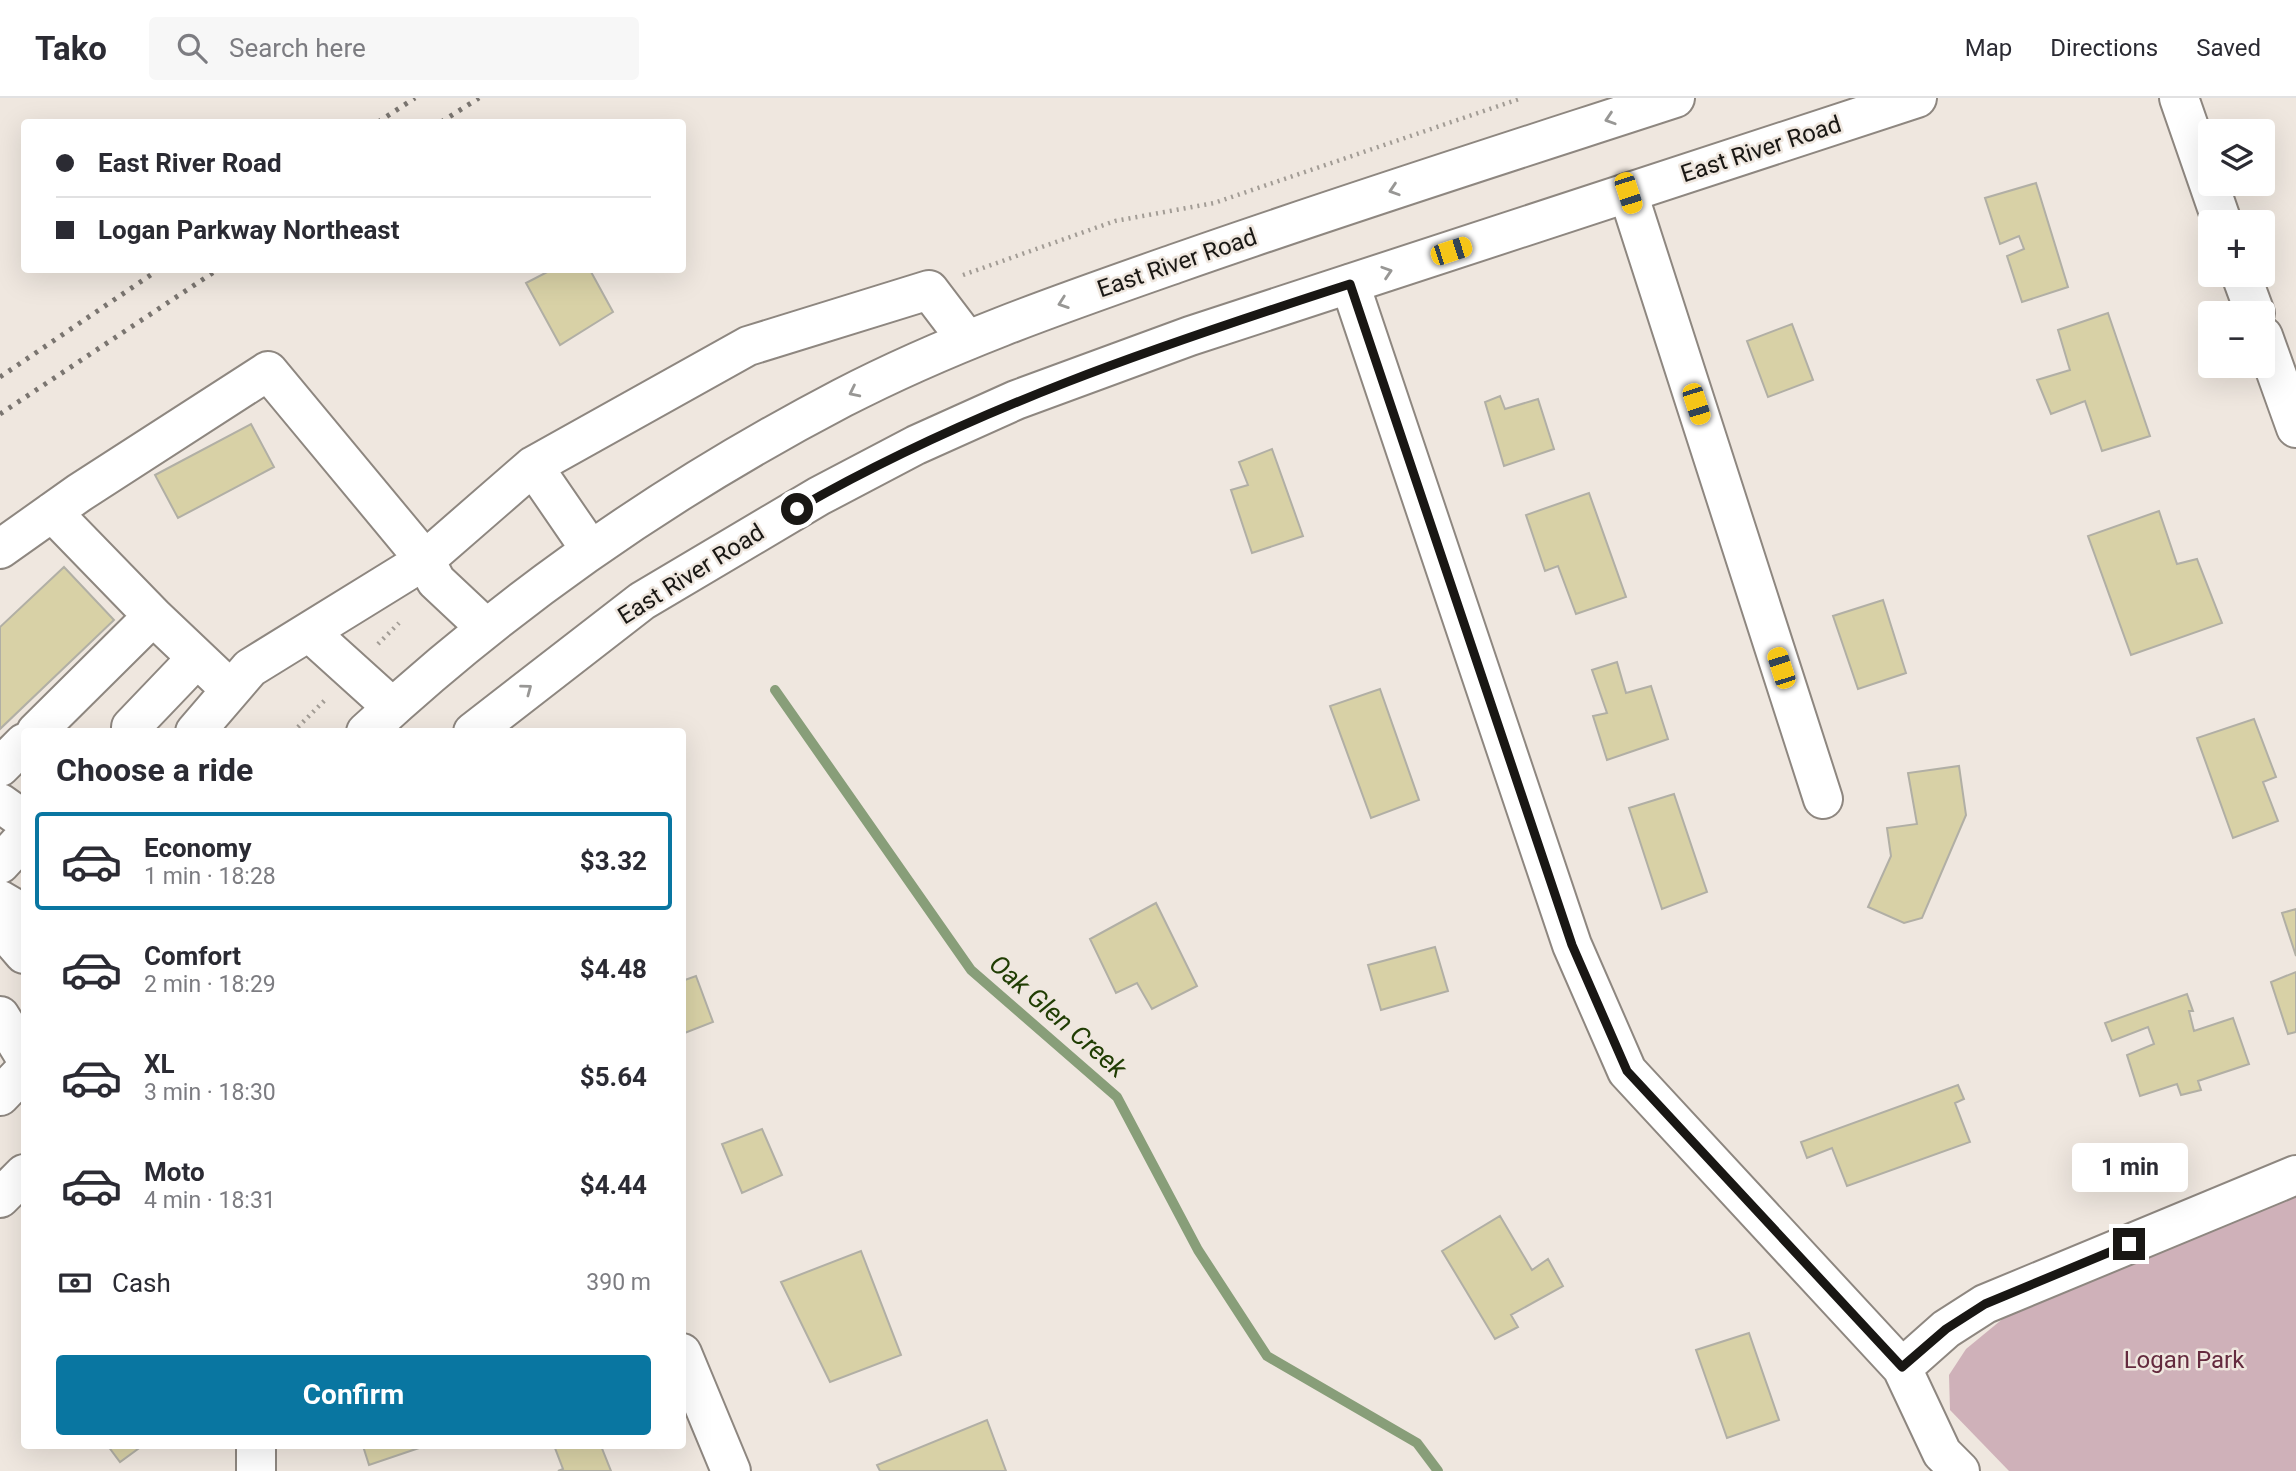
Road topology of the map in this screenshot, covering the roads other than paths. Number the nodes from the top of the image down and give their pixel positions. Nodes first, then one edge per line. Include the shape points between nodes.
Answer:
1 (1675, 98) edge
2 (1917, 98) edge
3 (2179, 98) edge
4 (1628, 193) junction
5 (2218, 210) edge
6 (1352, 291) junction
7 (967, 340) junction
8 (2275, 369) edge
9 (2296, 428) edge
10 (533, 466) junction
11 (52, 512) junction
12 (0, 549) edge
13 (590, 549) junction
14 (425, 560) junction
15 (153, 615) junction
16 (485, 627) junction
17 (309, 632) junction
18 (197, 657) junction
19 (231, 690) junction
20 (379, 719) edge
21 (131, 727) dead end
22 (40, 728) edge
23 (198, 728) edge
24 (479, 728) edge
25 (21, 746) edge
26 (0, 767) edge
27 (1823, 799) dead end
28 (0, 803) edge
29 (21, 818) edge
30 (21, 841) edge
31 (0, 864) edge
32 (0, 900) edge
33 (21, 912) edge
34 (0, 926) edge
35 (1564, 928) dead end
36 (21, 950) edge
37 (0, 1016) edge
38 (21, 1050) edge
39 (21, 1074) edge
40 (0, 1096) edge
41 (2296, 1175) edge
42 (21, 1177) edge
43 (0, 1198) edge
44 (686, 1363) edge
45 (1902, 1367) junction
46 (256, 1449) edge
47 (256, 1471) edge
48 (731, 1471) edge
49 (1960, 1471) edge

1 -> 7 street, East River Road via 1288,224
2 - 4 street, East River Road
3 - 5 street
6 -> 4 street, East River Road
4 - 27 street
24 -> 6 street, East River Road via 642,601 764,527 916,445 1105,365
6 - 35 street
6 - 45 street via 1572,945 1627,1071
7 - 10 street via 929,290 748,346
7 -> 13 street, East River Road via 844,397 725,462
8 - 9 street
10 - 13 street
10 - 14 street
11 - 12 street
11 - 14 street via 268,371
11 - 15 street
13 - 16 street, East River Road
14 - 16 street via 436,581
14 - 17 street
15 - 18 street
15 - 22 street
16 - 20 street, East River Road
17 - 19 street via 250,668
17 - 20 street
18 - 19 street
18 - 21 street
19 - 23 street
25 - 26 street
28 - 29 street
30 - 31 street
32 - 33 street
34 - 36 street
37 - 38 street
39 - 40 street
41 - 45 street via 1985,1304 1946,1329
42 - 43 street
44 - 48 street
45 - 49 street via 1942,1453
46 - 47 street

